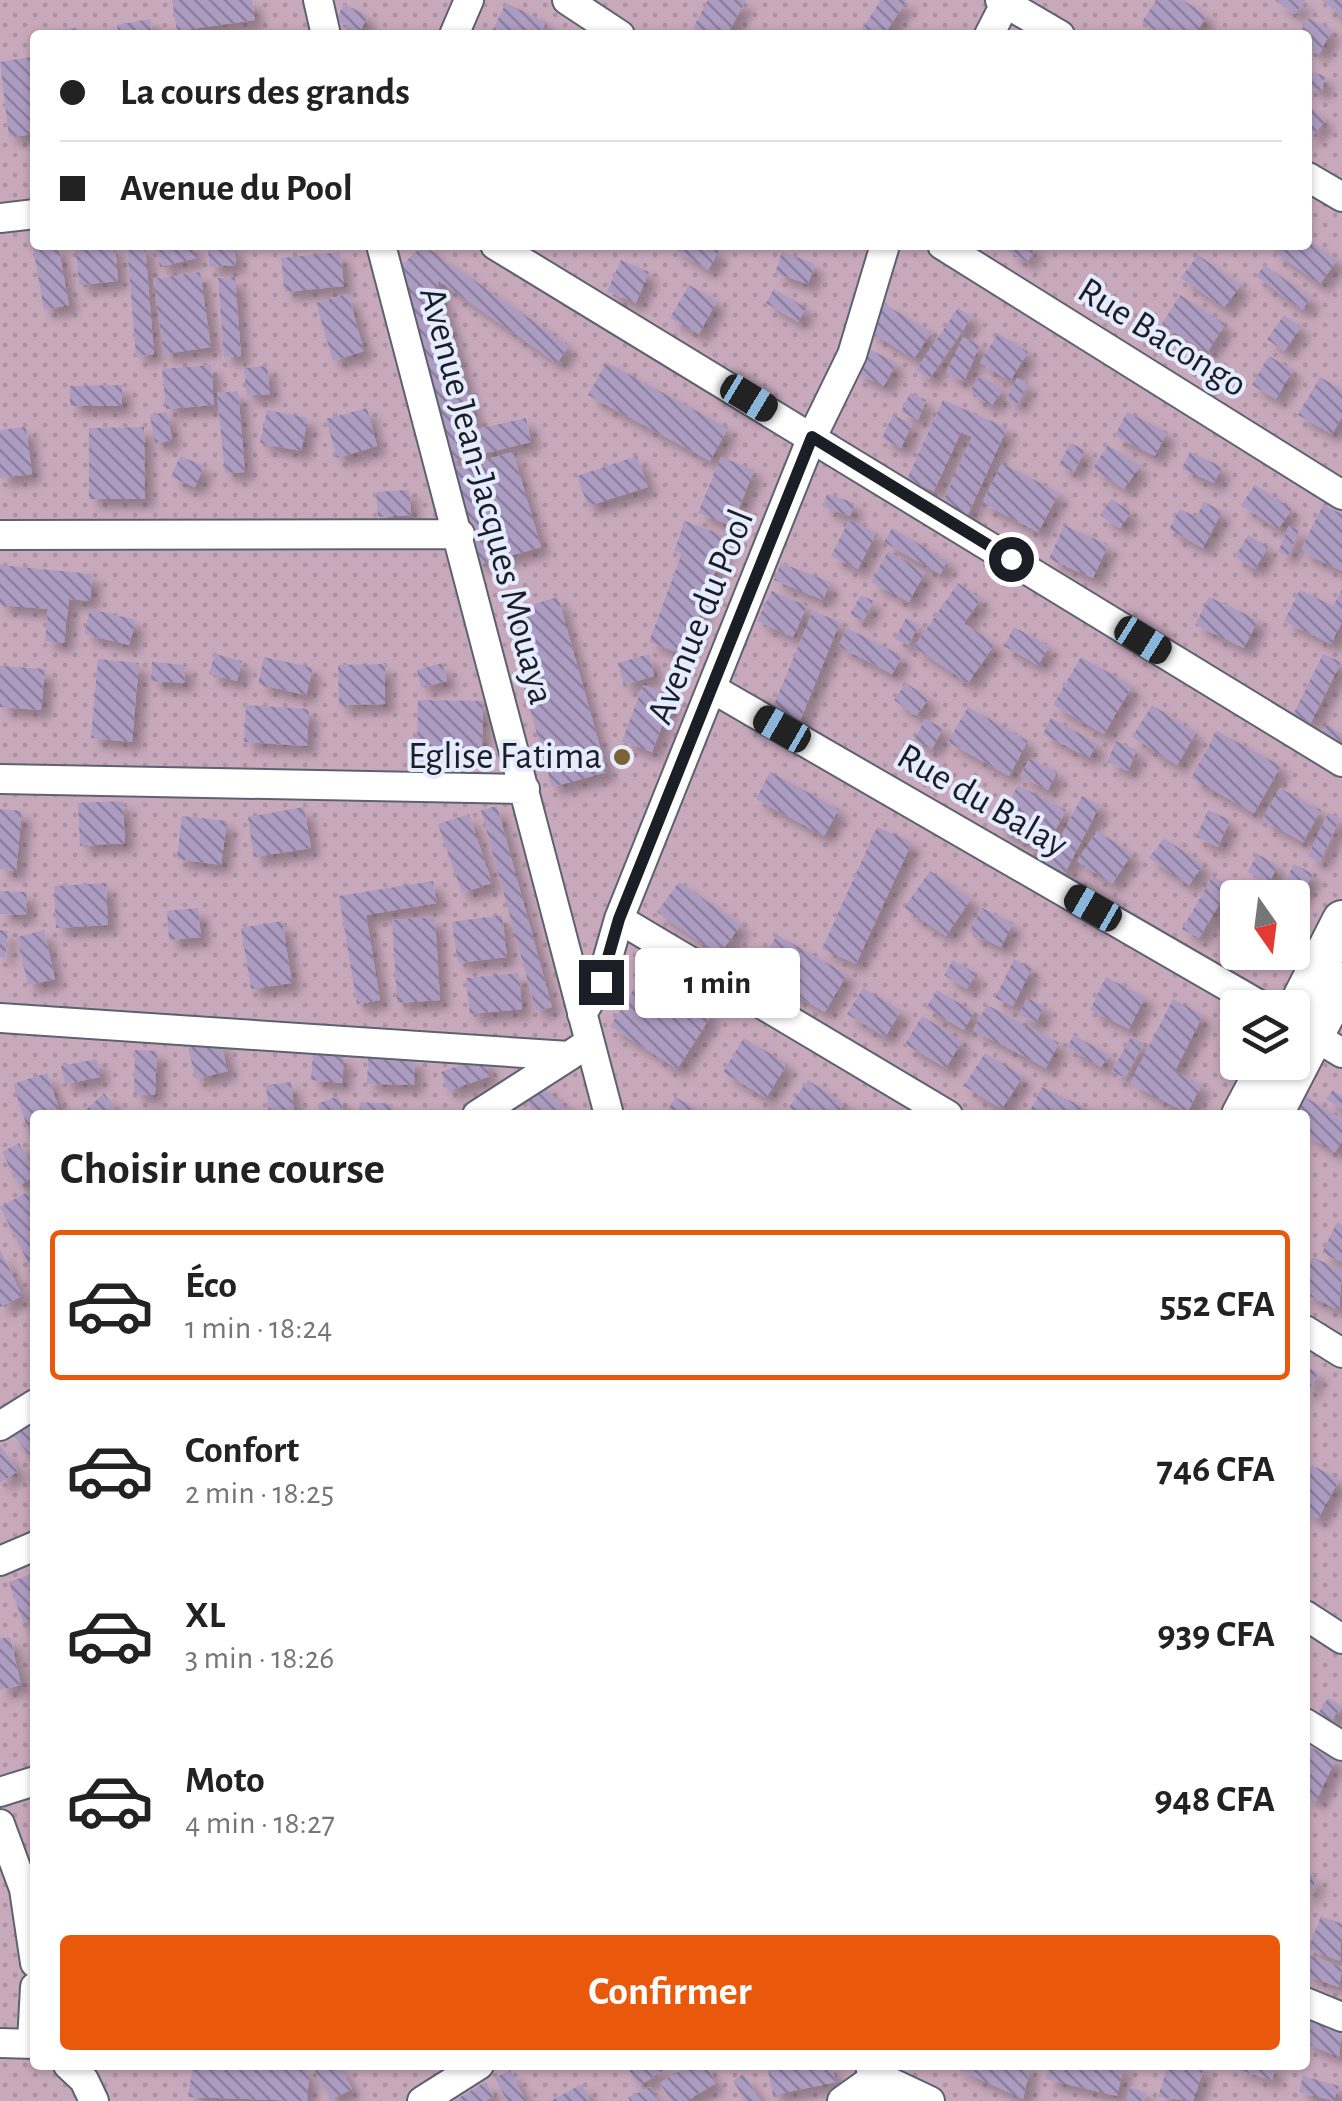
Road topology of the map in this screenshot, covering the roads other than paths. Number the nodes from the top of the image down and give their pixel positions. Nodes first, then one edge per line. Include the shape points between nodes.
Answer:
1 (318, 0) edge
2 (469, 0) edge
3 (567, 0) edge
4 (1004, 1) edge
5 (325, 30) edge
6 (456, 30) edge
7 (612, 30) edge
8 (990, 30) edge
9 (1052, 30) edge
10 (1312, 179) edge
11 (1342, 197) edge
12 (30, 215) edge
13 (0, 218) edge
14 (382, 250) edge
15 (503, 250) edge
16 (884, 250) edge
17 (950, 250) edge
18 (812, 437) junction
19 (1342, 496) edge
20 (460, 534) junction
21 (0, 535) edge
22 (713, 689) junction
23 (1342, 762) edge
24 (0, 779) edge
25 (525, 789) junction
26 (619, 919) junction
27 (1342, 920) edge
28 (1342, 982) edge
29 (1234, 990) edge
30 (582, 1014) junction
31 (0, 1018) edge
32 (1310, 1033) edge
33 (578, 1049) junction
34 (1259, 1080) edge
35 (1289, 1080) edge
36 (486, 1110) edge
37 (607, 1110) edge
38 (940, 1110) edge
39 (1244, 1110) edge
40 (1275, 1110) edge
41 (1310, 1333) edge
42 (1342, 1353) edge
43 (30, 1407) edge
44 (0, 1426) edge
45 (30, 1548) edge
46 (0, 1561) edge
47 (1310, 1618) edge
48 (1342, 1639) edge
49 (1310, 1727) edge
50 (1342, 1746) edge
51 (30, 1783) edge
52 (0, 1792) edge
53 (0, 1824) edge
54 (30, 1929) edge
55 (1310, 2004) edge
56 (1342, 2016) edge
57 (0, 2043) edge
58 (30, 2043) edge
59 (73, 2070) edge
60 (471, 2070) edge
61 (879, 2081) edge
62 (94, 2101) edge
63 (422, 2101) edge
64 (842, 2101) edge
65 (930, 2101) edge

1 - 5 street
2 - 6 street
3 - 7 street
4 - 8 street
4 - 9 street
10 - 11 street
12 - 13 street
14 - 20 street, Avenue Jean-Jacques Mouaya
15 - 18 street
16 - 18 street, Avenue du Pool via 852,355
17 - 19 street, Rue Bacongo
18 - 22 street, Avenue du Pool
18 - 23 street
20 - 21 street
20 - 25 street, Avenue Jean-Jacques Mouaya
22 - 26 street, Avenue du Pool
22 - 29 street, Rue du Balay
24 - 25 street
25 - 30 street, Avenue Jean-Jacques Mouaya
26 - 30 street, Avenue du Pool via 601,982
26 - 38 street
27 - 32 street
28 - 32 street
30 - 33 street, Avenue Jean-Jacques Mouaya
31 - 33 street
33 - 36 street
33 - 37 street, Avenue Jean-Jacques Mouaya
34 - 39 street
35 - 40 street
41 - 42 street
43 - 44 street
45 - 46 street
47 - 48 street
49 - 50 street
51 - 52 street
53 - 54 street via 24,1889
55 - 56 street
57 - 58 street
59 - 62 street
60 - 63 street
61 - 64 street
61 - 65 street

